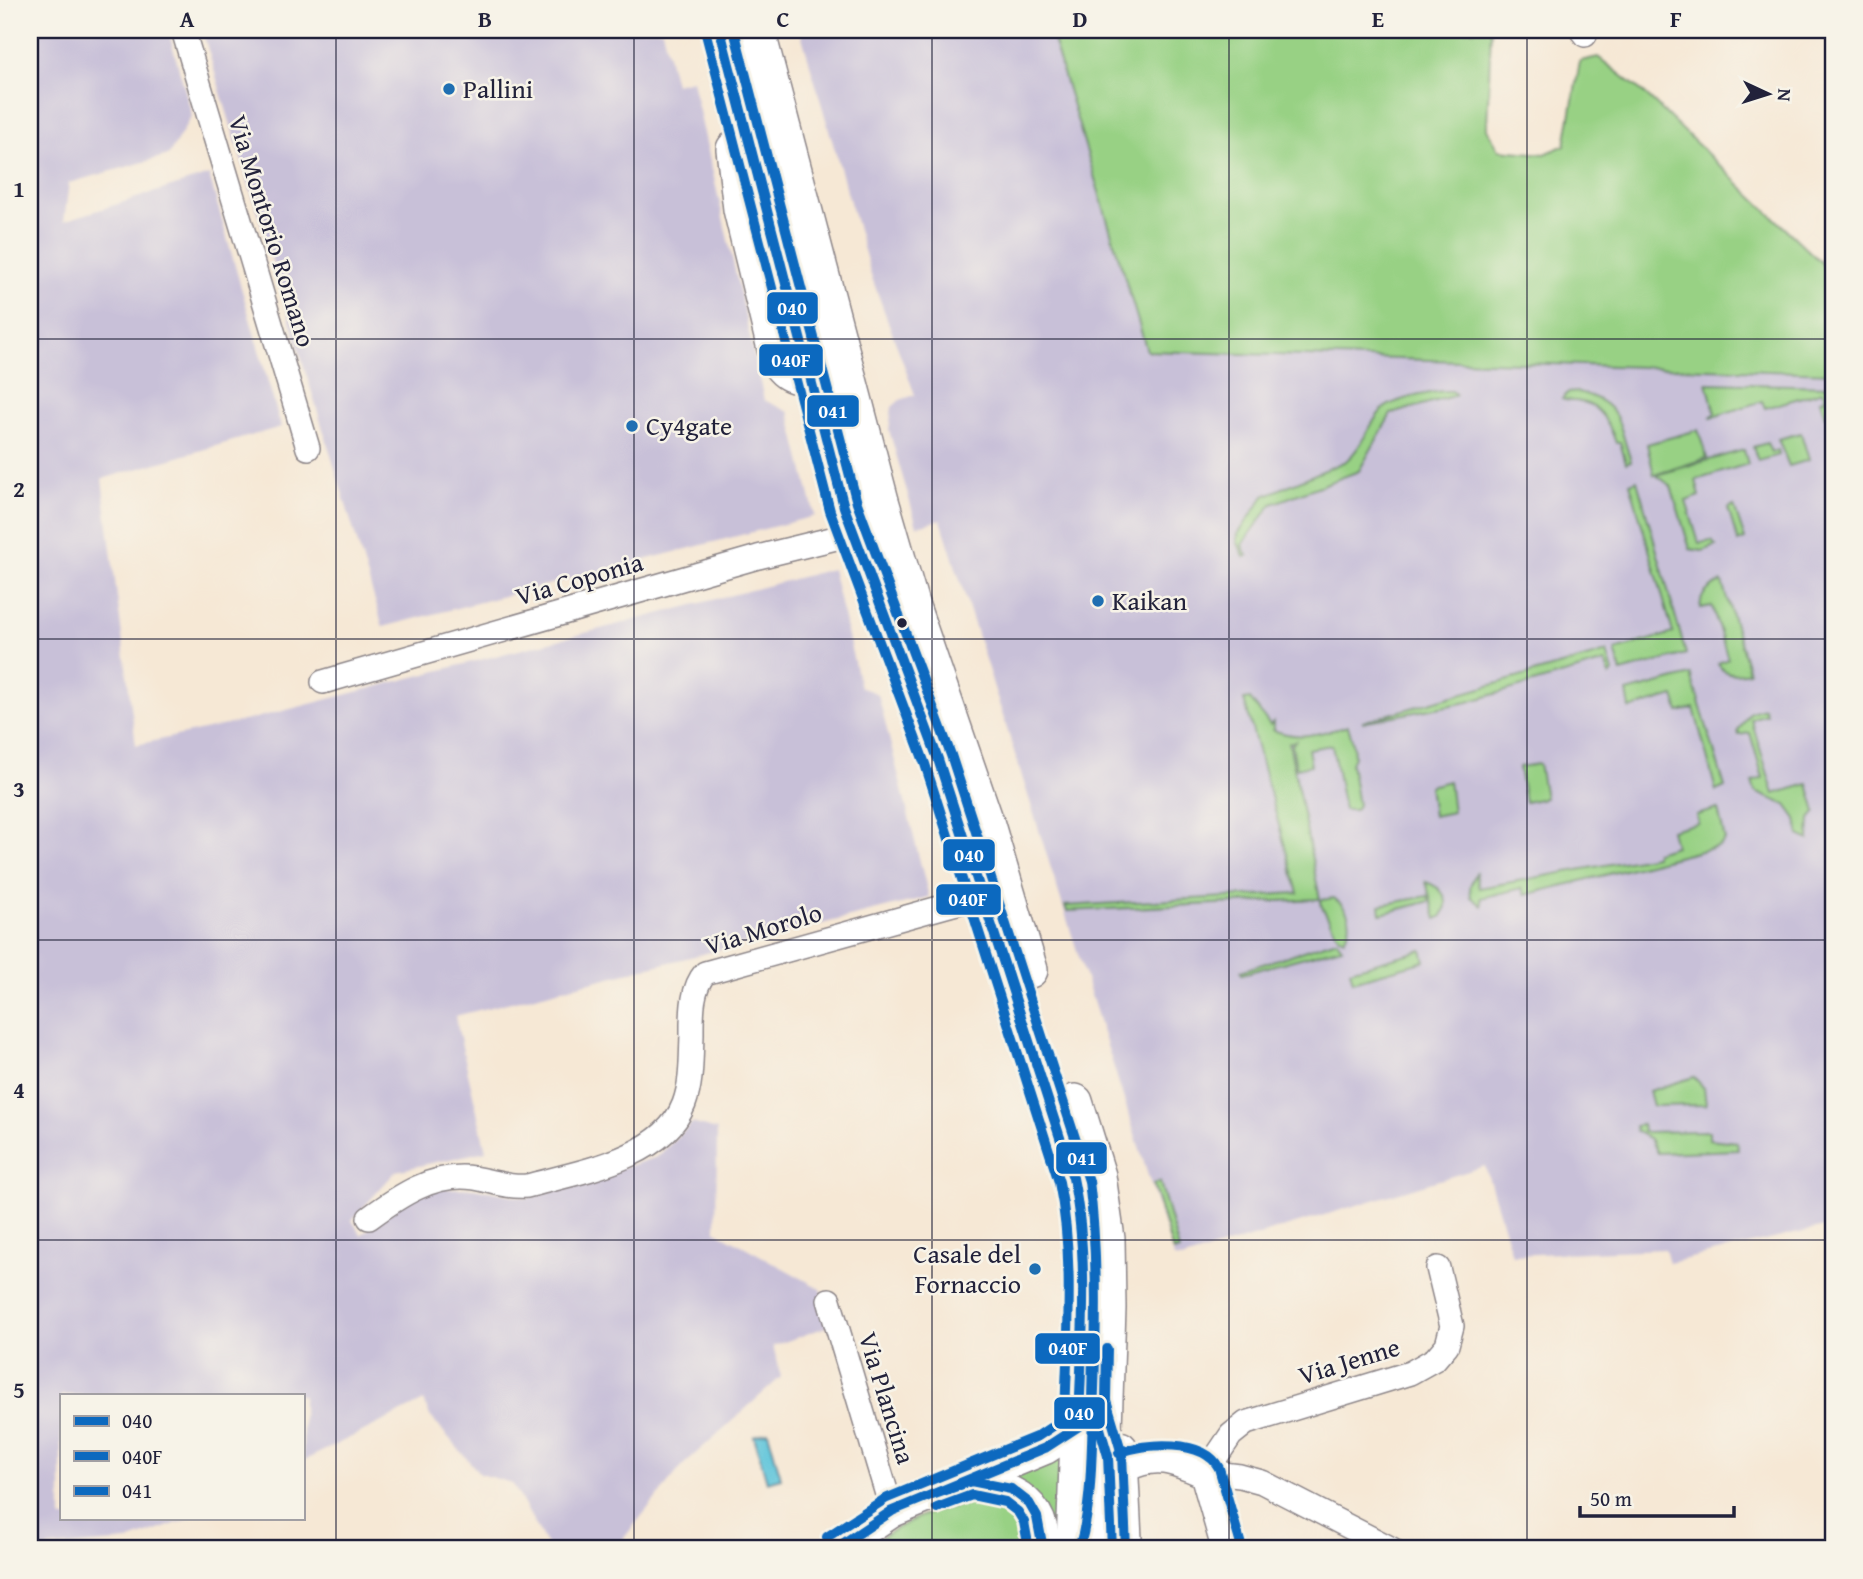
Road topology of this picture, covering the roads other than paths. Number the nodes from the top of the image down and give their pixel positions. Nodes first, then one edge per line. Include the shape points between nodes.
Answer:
1 (183, 30) edge
2 (720, 30) edge
3 (757, 30) edge
4 (847, 369) junction
5 (810, 376) junction
6 (308, 448) dead end
7 (852, 534) junction
8 (323, 682) dead end
9 (982, 896) junction
10 (369, 1218) dead end
11 (1438, 1268) dead end
12 (829, 1300) dead end
13 (1105, 1400) junction
14 (1079, 1426) junction
15 (1124, 1466) junction
16 (1206, 1472) junction
17 (971, 1480) junction
18 (892, 1511) junction
19 (1075, 1514) junction
20 (835, 1549) edge
21 (1043, 1549) edge
22 (1064, 1549) edge
23 (1074, 1549) edge
24 (1100, 1549) edge
25 (1126, 1549) edge
26 (1228, 1549) edge
27 (1392, 1549) edge

1 - 6 street, Via Montorio Romano
2 - 5 main road via 736,88 737,184 775,354 787,374
3 - 4 main road
4 - 5 main road
4 - 13 main road via 908,592 1098,1176 1108,1273
5 - 7 main road
7 - 8 street, Via Coponia
7 - 9 main road via 938,758
9 - 10 street, Via Morolo via 705,973 694,999 685,1102 670,1128 646,1148 527,1186 466,1177 421,1186
9 - 14 main road via 1078,1197 1083,1280
11 - 16 street, Via Jenne via 1452,1326 1447,1345 1436,1359 1410,1373 1246,1423 1231,1435
12 - 18 street, Via Plancina
13 - 15 street
13 - 24 main road
14 - 17 street via 1045,1448
14 - 19 main road
15 - 16 street via 1142,1457 1161,1457
15 - 25 street
16 - 26 street
16 - 27 street via 1262,1482
17 - 18 street
17 - 21 street via 1003,1487 1023,1498 1040,1523
18 - 20 street
19 - 22 street
19 - 23 main road

